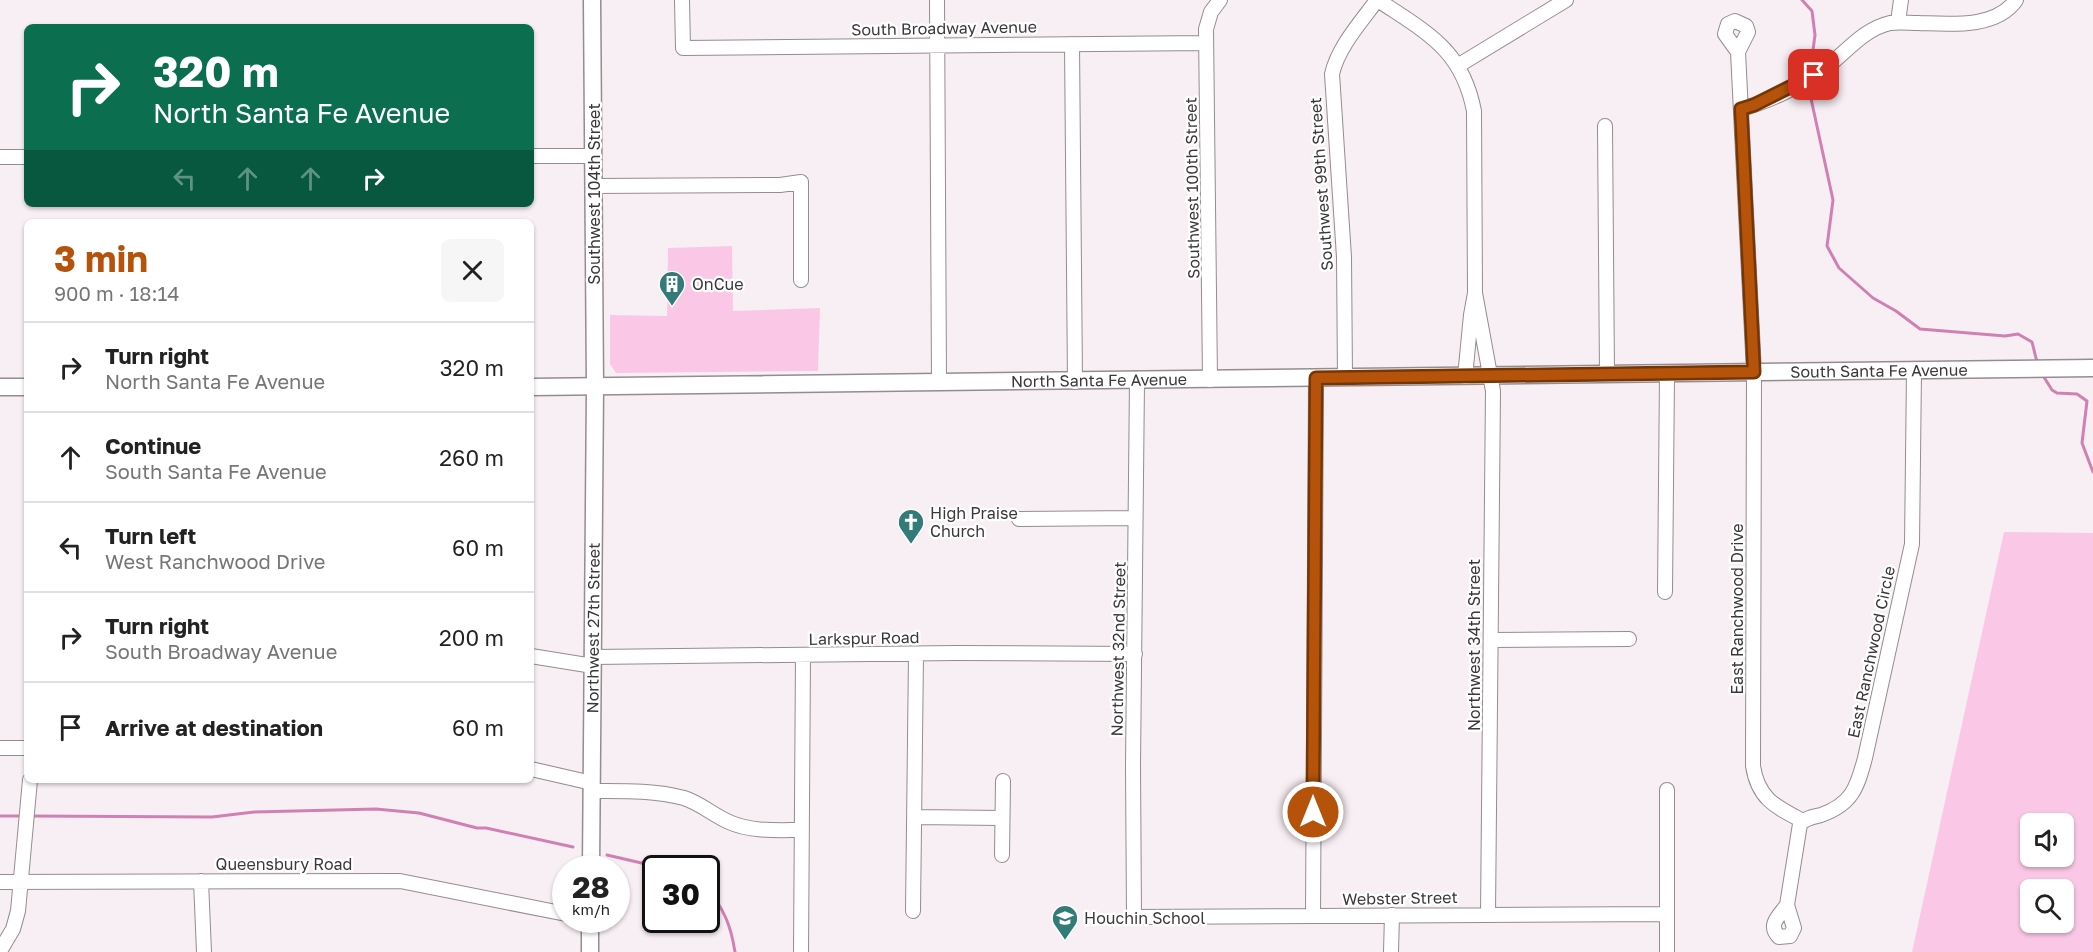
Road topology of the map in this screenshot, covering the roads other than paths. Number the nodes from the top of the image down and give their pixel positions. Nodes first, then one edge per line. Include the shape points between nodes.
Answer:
1 (592, 0) edge
2 (682, 0) edge
3 (937, 0) edge
4 (1220, 0) edge
5 (1378, 0) edge
6 (1566, 0) edge
7 (1901, 0) edge
8 (2016, 0) edge
9 (1898, 22) junction
10 (1206, 43) junction
11 (1072, 44) junction
12 (937, 45) junction
13 (1738, 52) dead end
14 (1459, 65) junction
15 (1741, 109) junction
16 (1605, 126) dead end
17 (534, 156) edge
18 (594, 156) junction
19 (0, 157) edge
20 (24, 157) edge
21 (594, 186) junction
22 (801, 280) dead end
23 (1475, 293) junction
24 (2093, 368) edge
25 (1914, 370) junction
26 (1754, 372) junction
27 (1667, 374) junction
28 (1607, 375) junction
29 (1490, 376) junction
30 (1465, 377) junction
31 (1316, 378) junction
32 (1344, 378) junction
33 (1210, 380) junction
34 (1137, 381) junction
35 (1075, 382) junction
36 (939, 383) junction
37 (0, 387) edge
38 (24, 387) edge
39 (534, 387) edge
40 (595, 387) junction
41 (1135, 518) junction
42 (1019, 519) dead end
43 (1665, 592) dead end
44 (1629, 639) dead end
45 (1491, 640) junction
46 (916, 654) junction
47 (1135, 654) junction
48 (803, 655) junction
49 (534, 656) edge
50 (593, 662) junction
51 (0, 748) edge
52 (24, 748) edge
53 (534, 770) edge
54 (1003, 781) dead end
55 (30, 783) edge
56 (592, 787) junction
57 (1666, 790) dead end
58 (915, 817) junction
59 (1001, 818) junction
60 (1803, 821) junction
61 (802, 830) junction
62 (591, 855) edge
63 (1002, 855) dead end
64 (201, 881) junction
65 (0, 882) edge
66 (21, 882) junction
67 (1786, 905) dead end
68 (552, 911) edge
69 (913, 911) dead end
70 (1488, 914) junction
71 (1665, 914) junction
72 (1392, 915) junction
73 (1313, 916) junction
74 (1134, 917) joint
75 (590, 933) edge
76 (0, 951) edge
77 (204, 952) edge
78 (590, 952) edge
79 (801, 952) edge
80 (1392, 952) edge
81 (1667, 952) edge

1 - 18 main road, Southwest 104th Street
2 - 12 street, South Broadway Avenue via 683,48
3 - 12 street
4 - 10 street, Southwest 100th Street via 1208,20
5 - 14 street via 1437,41
5 - 32 street, Southwest 99th Street via 1345,45 1332,74 1344,258
6 - 14 street
7 - 9 street
8 - 9 street via 1999,16 1979,21
9 - 15 street via 1863,36 1829,66 1801,83
10 - 11 street, South Broadway Avenue
10 - 33 street, Southwest 100th Street
11 - 12 street, South Broadway Avenue
11 - 35 street
12 - 36 street
13 - 15 street, East Ranchwood Drive
14 - 23 street via 1474,111
15 - 26 street, East Ranchwood Drive
16 - 28 street
17 - 18 street
18 - 21 main road, Southwest 104th Street
19 - 20 street
21 - 22 street via 801,183
21 - 40 main road, Southwest 104th Street
23 - 29 street, Northwest 34th Street
23 - 30 street
24 - 25 main road, South Santa Fe Avenue
25 - 26 main road, South Santa Fe Avenue
25 - 60 street, East Ranchwood Circle via 1912,544 1865,758 1856,788 1846,801
26 - 27 main road, South Santa Fe Avenue
26 - 60 street, East Ranchwood Drive via 1753,766 1764,795 1778,808
27 - 28 main road, North Santa Fe Avenue
27 - 43 street
28 - 29 main road, North Santa Fe Avenue
29 - 30 main road, North Santa Fe Avenue
29 - 45 street, Northwest 34th Street
30 - 32 main road, North Santa Fe Avenue
31 - 32 main road, North Santa Fe Avenue
31 - 33 main road, North Santa Fe Avenue
31 - 73 street
33 - 34 main road, North Santa Fe Avenue
34 - 35 main road, North Santa Fe Avenue
34 - 41 street, Northwest 32nd Street
35 - 36 main road, North Santa Fe Avenue
36 - 40 main road, North Santa Fe Avenue
37 - 38 main road
39 - 40 main road, North Santa Fe Avenue
40 - 50 main road, Northwest 27th Street
41 - 42 street
41 - 47 street, Northwest 32nd Street
44 - 45 street
45 - 70 street, Northwest 34th Street
46 - 47 street, Larkspur Road
46 - 48 street, Larkspur Road
46 - 58 street
47 - 74 street, Northwest 32nd Street
48 - 50 street, Larkspur Road
48 - 61 street
49 - 50 street, Larkspur Road
50 - 56 main road, Northwest 27th Street
51 - 52 street
53 - 56 street
54 - 59 street
55 - 66 street
56 - 61 street via 674,796 692,801 739,826
56 - 62 main road, Northwest 27th Street
57 - 71 street
58 - 59 street
58 - 69 street
59 - 63 street
60 - 67 street via 1798,829
61 - 79 street
64 - 66 street, Queensbury Road
64 - 68 street, Queensbury Road via 415,882
64 - 77 street
65 - 66 street, Queensbury Road
66 - 76 street via 16,919
70 - 71 street, Webster Street
70 - 72 street, Webster Street
71 - 81 street
72 - 73 street, Webster Street
72 - 80 street
73 - 74 street, Webster Street
75 - 78 main road

